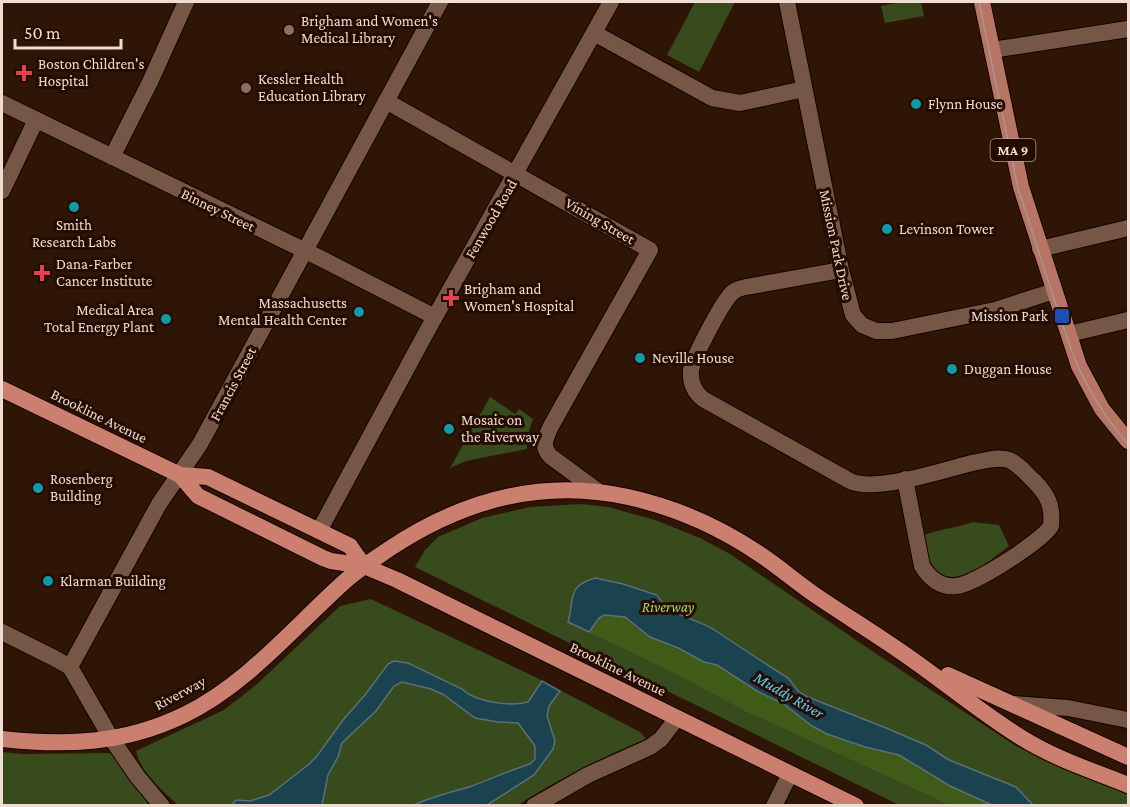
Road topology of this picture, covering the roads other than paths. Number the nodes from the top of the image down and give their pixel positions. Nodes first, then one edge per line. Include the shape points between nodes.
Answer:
1 (186, 2) edge
2 (440, 2) edge
3 (611, 2) edge
4 (787, 2) edge
5 (982, 2) edge
6 (1128, 29) edge
7 (594, 33) junction
8 (992, 50) junction
9 (804, 89) junction
10 (386, 101) junction
11 (2, 104) edge
12 (36, 120) junction
13 (112, 157) junction
14 (517, 173) junction
15 (2, 191) edge
16 (1128, 228) edge
17 (1040, 249) junction
18 (304, 252) junction
19 (841, 270) junction
20 (1054, 291) junction
21 (435, 317) junction
22 (1128, 320) edge
23 (1069, 334) junction
24 (2, 389) edge
25 (1128, 441) edge
26 (180, 475) junction
27 (905, 479) junction
28 (599, 492) junction
29 (319, 531) junction
30 (363, 566) junction
31 (2, 632) edge
32 (914, 660) junction
33 (70, 668) junction
34 (1009, 703) junction
35 (677, 718) junction
36 (1128, 720) edge
37 (111, 738) junction
38 (2, 739) edge
39 (1128, 757) edge
40 (790, 774) junction
41 (1128, 785) edge
42 (162, 806) edge
43 (534, 806) edge
44 (774, 806) edge
45 (855, 806) edge

1 - 13 street
2 - 10 street, Francis Street
3 - 7 street, Fenwood Road
4 - 9 street, Mission Park Drive
5 - 8 main road, MA 9
6 - 8 street
7 - 9 street via 712,98 740,103
7 - 14 street, Fenwood Road
8 - 17 main road, MA 9 via 1016,164
9 - 19 street, Mission Park Drive
10 - 14 street, Vining Street
10 - 18 street, Francis Street
11 - 12 street, Binney Street
12 - 13 street, Binney Street
12 - 15 street
13 - 18 street, Binney Street
14 - 21 street, Fenwood Road
14 - 28 street, Vining Street via 650,250 545,441 545,449 553,459
16 - 17 street
17 - 20 main road, MA 9
18 - 21 street, Binney Street
18 - 26 street, Francis Street
19 - 20 street, Mission Park Drive via 853,315 862,325 876,331 995,310
19 - 27 street via 733,292 693,362 693,386 703,399 855,483 869,485
20 - 23 main road, MA 9
21 - 29 street, Fenwood Road
22 - 23 street
23 - 25 main road, MA 9 via 1090,388
24 - 26 highway, Brookline Avenue
26 - 29 highway, Brookline Avenue via 208,477
26 - 30 highway, Brookline Avenue via 198,496 218,506 331,561
26 - 33 street, Francis Street via 159,504
27 - 27 street via 922,566 929,576 945,585 962,586 975,580 1039,540 1051,526 1052,506 1047,495 1008,460 990,460
28 - 30 highway, Riverway via 535,491 485,502 424,528
28 - 32 highway, Riverway via 646,501 716,529 761,555
29 - 30 highway, Brookline Avenue via 350,546
30 - 35 highway, Brookline Avenue
30 - 37 highway, Riverway via 246,673 205,703 167,722
31 - 33 street
32 - 34 highway, Riverway
32 - 41 highway, Riverway via 1033,744
33 - 37 street
34 - 36 street via 1068,708
34 - 39 highway, Riverway
35 - 40 highway, Brookline Avenue
35 - 43 street via 662,739 650,747 588,775
37 - 38 highway, Riverway via 62,744
37 - 42 street
40 - 44 street
40 - 45 highway, Brookline Avenue

